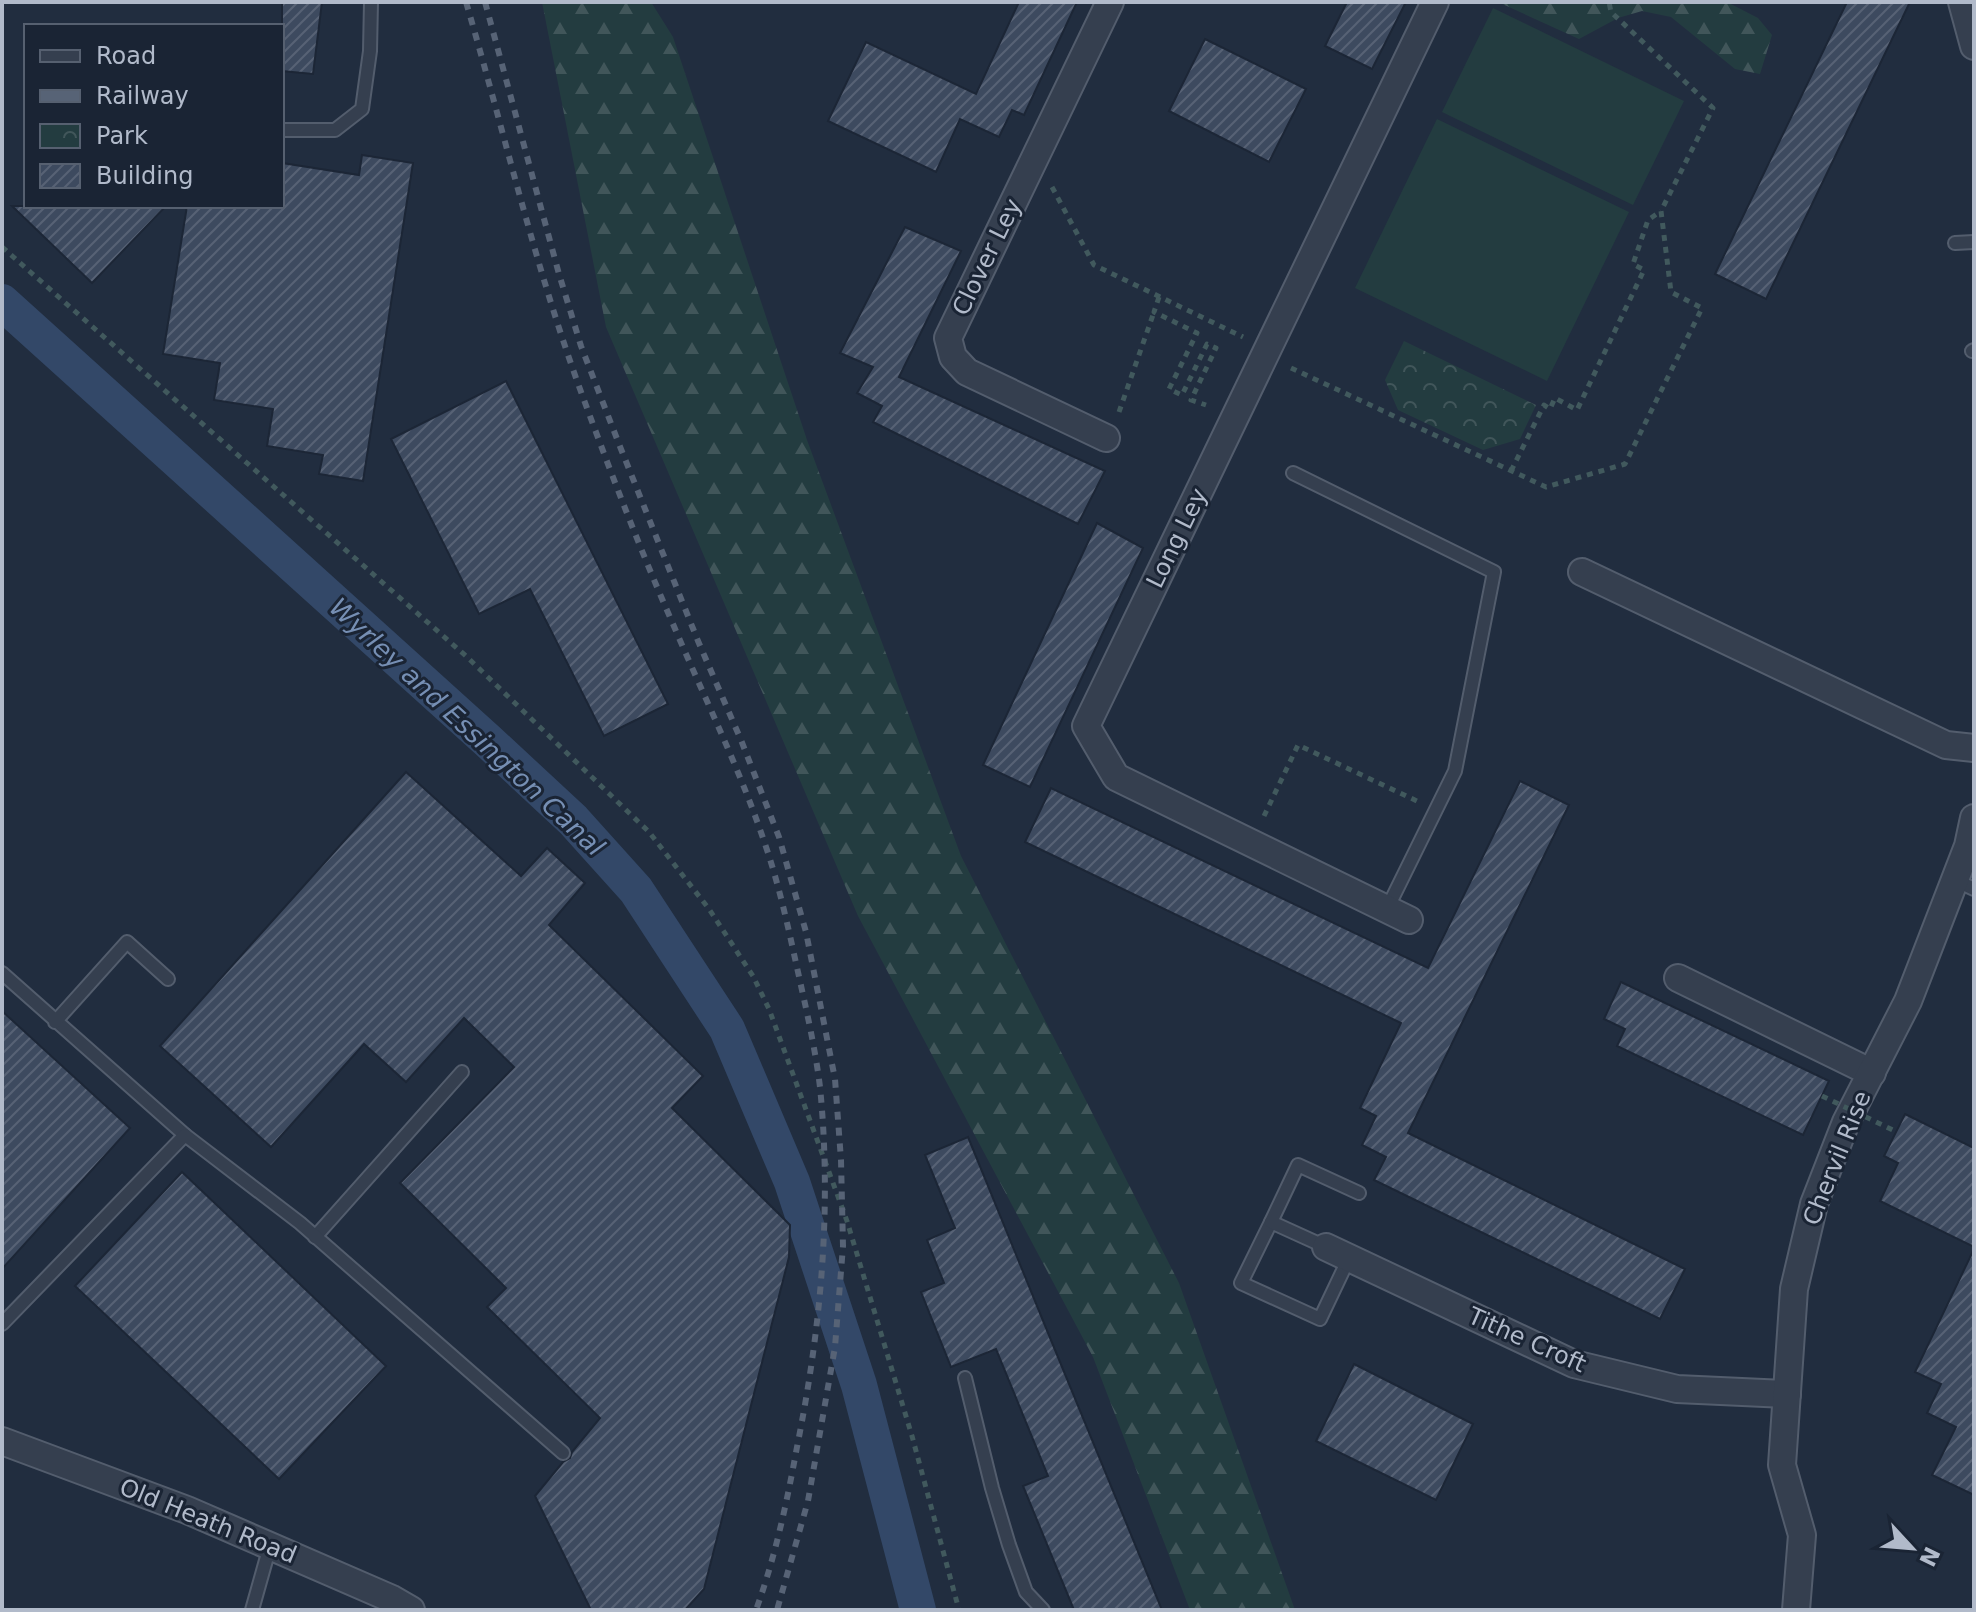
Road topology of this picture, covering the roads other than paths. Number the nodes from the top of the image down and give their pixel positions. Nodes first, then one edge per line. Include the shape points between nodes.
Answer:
1 (371, 2) edge
2 (1110, 2) edge
3 (1435, 2) edge
4 (1962, 2) edge
5 (1974, 46) edge
6 (284, 130) edge
7 (1974, 242) edge
8 (1955, 243) dead end
9 (1106, 438) road end
10 (1293, 473) dead end
11 (1582, 572) dead end
12 (1974, 748) edge
13 (1974, 818) edge
14 (1964, 884) edge
15 (1398, 915) joint
16 (2, 973) edge
17 (1678, 978) dead end
18 (168, 979) dead end
19 (55, 1022) junction
20 (462, 1072) dead end
21 (1872, 1073) junction
22 (185, 1135) junction
23 (1359, 1193) dead end
24 (1271, 1222) junction
25 (315, 1237) junction
26 (1338, 1253) junction
27 (2, 1324) edge
28 (965, 1378) dead end
29 (1787, 1394) junction
30 (2, 1441) edge
31 (563, 1453) dead end
32 (270, 1546) junction
33 (252, 1610) edge
34 (411, 1610) edge
35 (1043, 1610) edge
36 (1796, 1610) edge

1 - 6 lane via 362,109 335,130
2 - 9 street, Clover Ley via 948,338 953,357 967,372
3 - 15 street, Long Ley via 1086,726 1116,777
4 - 5 street
7 - 8 lane
10 - 15 lane via 1494,572 1455,771
11 - 12 street via 1946,745
13 - 14 street, Chervil Rise
14 - 21 street, Chervil Rise
16 - 19 lane
17 - 21 street
18 - 19 lane via 127,942
19 - 22 lane
20 - 25 lane
21 - 29 street, Chervil Rise via 1814,1204 1794,1289
22 - 25 lane
22 - 27 lane
23 - 24 lane via 1298,1165
24 - 26 lane
24 - 26 lane via 1241,1283 1320,1319
25 - 31 lane
26 - 29 street, Tithe Croft via 1574,1364 1677,1389
28 - 35 lane via 1009,1545 1026,1592
29 - 36 street, Chervil Rise via 1782,1465 1802,1535
30 - 32 street, Old Heath Road
32 - 33 lane
32 - 34 street, Old Heath Road

